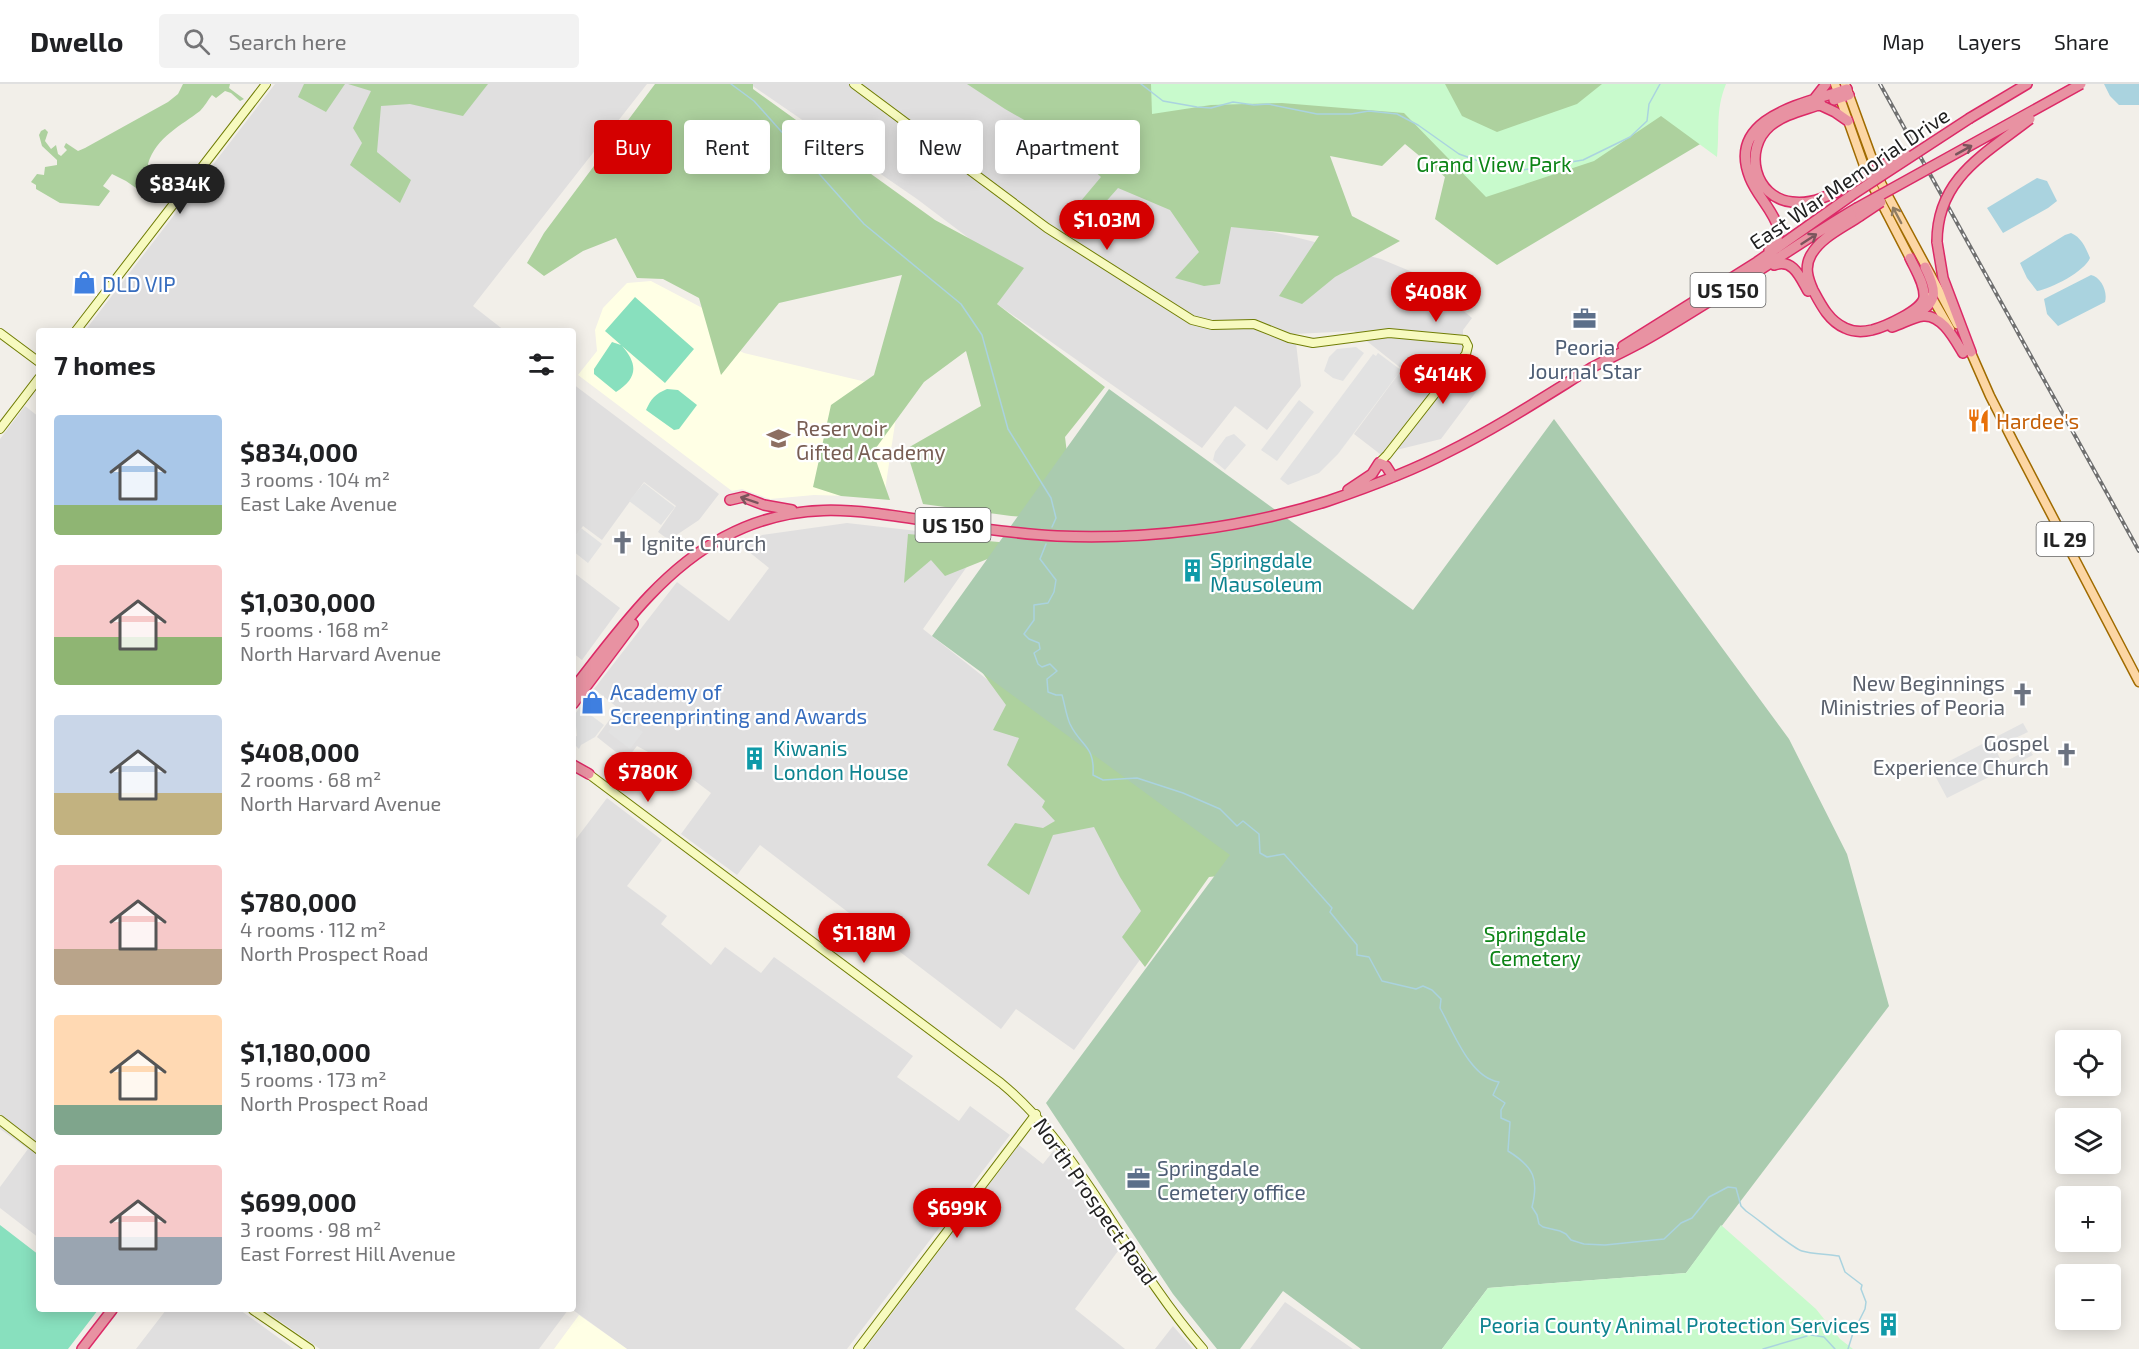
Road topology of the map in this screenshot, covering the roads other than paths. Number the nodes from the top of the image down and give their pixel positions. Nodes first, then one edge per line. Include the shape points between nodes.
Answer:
1 (266, 84) edge
2 (854, 84) edge
3 (1827, 84) edge
4 (2027, 84) edge
5 (2081, 84) edge
6 (1842, 90) edge
7 (2057, 99) junction
8 (1802, 104) junction
9 (1820, 105) junction
10 (1970, 118) junction
11 (1848, 121) junction
12 (1859, 212) junction
13 (1910, 258) junction
14 (1925, 267) junction
15 (1739, 278) junction
16 (1933, 300) junction
17 (78, 328) edge
18 (1884, 330) junction
19 (0, 333) edge
20 (1967, 352) junction
21 (36, 360) edge
22 (36, 382) edge
23 (0, 429) edge
24 (1387, 455) joint
25 (1382, 464) junction
26 (1392, 477) junction
27 (730, 500) dead end
28 (1315, 504) junction
29 (810, 510) junction
30 (661, 585) junction
31 (2139, 682) edge
32 (576, 685) edge
33 (576, 700) edge
34 (576, 765) edge
35 (589, 774) joint
36 (1036, 1114) junction
37 (0, 1120) edge
38 (36, 1148) edge
39 (110, 1312) edge
40 (256, 1312) edge
41 (82, 1349) edge
42 (310, 1349) edge
43 (858, 1349) edge
44 (1203, 1349) edge

1 - 17 street
2 - 24 street via 1047,228 1187,318 1212,325 1254,324 1310,342 1393,333 1465,340 1468,350 1464,356
3 - 8 highway via 1817,97
4 - 10 highway, US 150
5 - 7 highway, US 150, bridge
6 - 8 highway
6 - 9 highway
6 - 11 main road, IL 29
14 -> 6 main road, IL 29 via 1879,179
12 -> 7 highway, US 150, bridge
7 - 20 highway, bridge via 1959,176 1938,216 1942,278
8 - 15 highway via 1767,118 1749,142 1749,175 1779,232 1775,242
9 - 10 highway, bridge via 1776,121 1760,138 1754,154 1756,171 1762,185 1777,198 1791,202 1818,200
9 - 11 highway
10 - 15 highway, East War Memorial Drive / US 150, bridge via 1852,195
11 - 13 main road, IL 29 via 1878,198
12 - 13 highway via 1821,243 1808,262 1809,281 1834,321 1846,328 1866,331 1916,309 1924,294
15 -> 12 highway, East War Memorial Drive / US 150
13 - 16 main road, IL 29
14 - 16 highway via 1932,282
14 - 20 main road, IL 29
15 - 18 highway via 1785,263 1796,270 1832,326 1858,336
15 - 26 highway, East War Memorial Drive / US 150 via 1634,338 1596,366 1476,438
16 - 18 highway via 1926,310
16 - 20 main road, IL 29
18 - 20 highway via 1929,316 1944,326
19 - 21 street
20 - 31 main road, IL 29
22 - 23 street
24 - 25 highway
25 - 26 highway
25 - 28 highway via 1361,482
26 - 28 highway, East War Memorial Drive / US 150
29 -> 27 highway via 769,507 744,497
28 - 29 highway, East War Memorial Drive / US 150 via 1210,526 1085,537 995,531 860,510
29 - 30 highway, East War Memorial Drive / US 150 via 769,518 726,536 689,559
30 - 32 highway, East War Memorial Drive / US 150
30 - 33 highway, East War Memorial Drive / US 150
34 - 35 highway
35 - 36 street, North Prospect Road via 1001,1083
36 - 43 street
36 - 44 street, North Prospect Road via 1064,1149 1168,1305
37 - 38 street
39 - 41 highway
40 - 42 street

